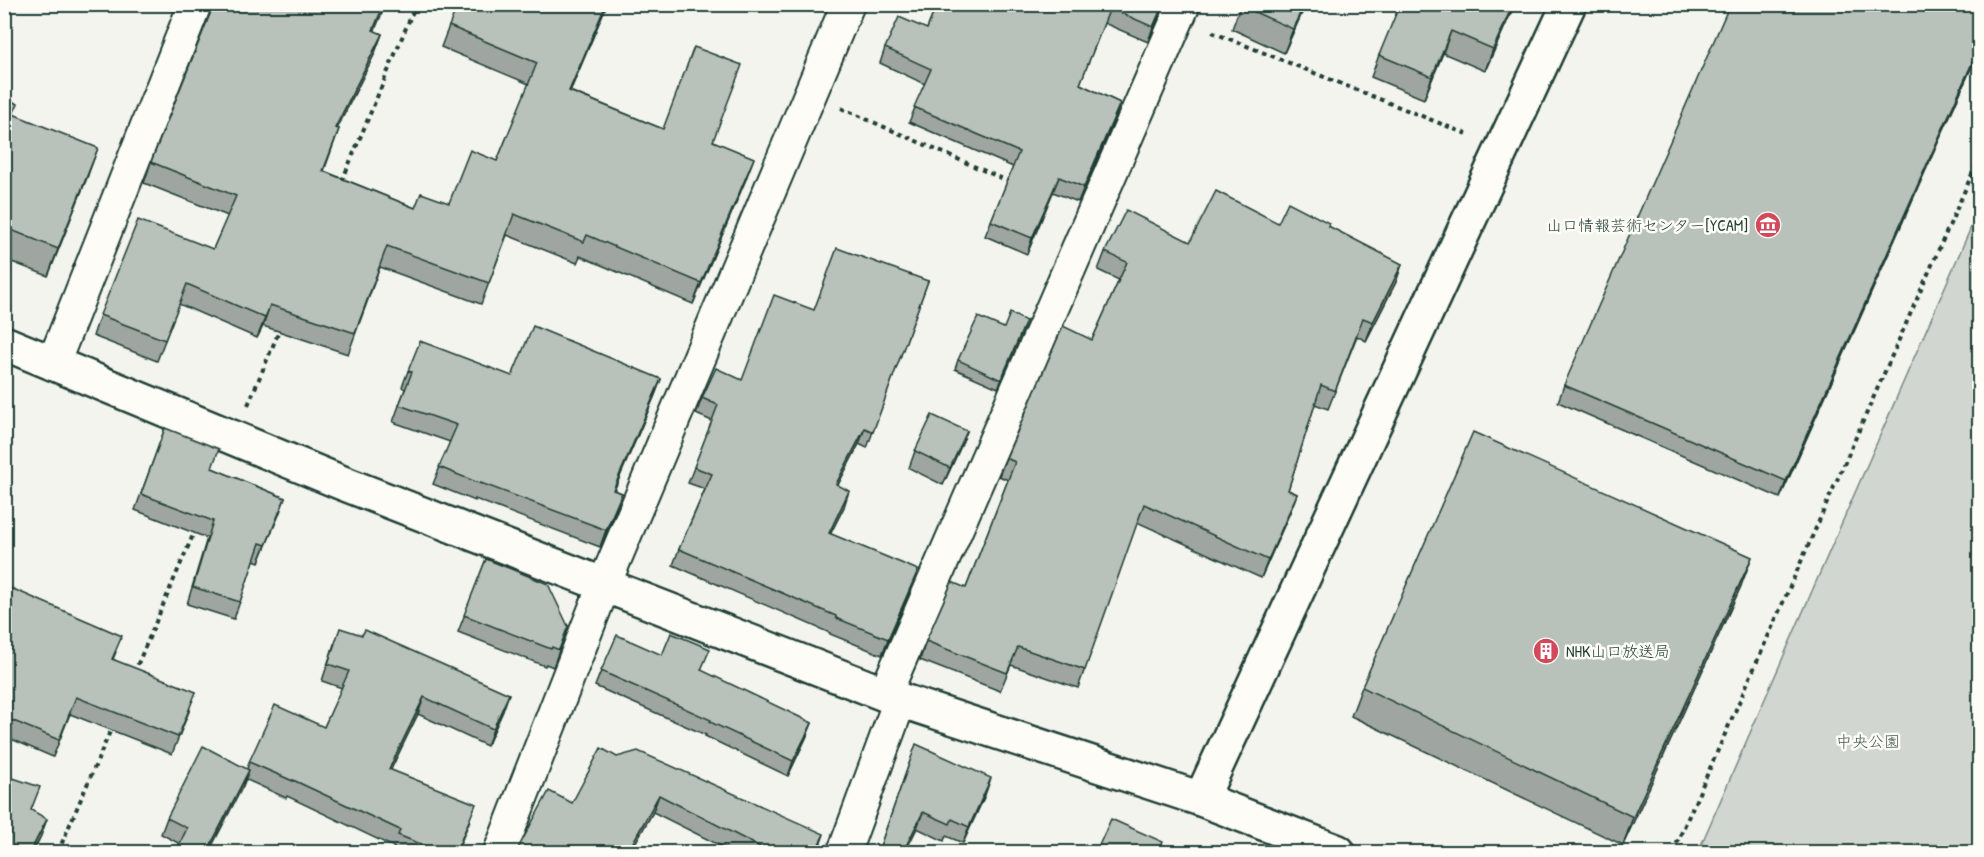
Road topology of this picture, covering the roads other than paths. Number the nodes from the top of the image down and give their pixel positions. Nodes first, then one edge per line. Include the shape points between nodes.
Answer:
1 (195, 4) edge
2 (848, 4) edge
3 (1569, 4) edge
4 (1181, 11) edge
5 (4, 343) edge
6 (53, 364) junction
7 (604, 585) junction
8 (892, 697) junction
9 (1202, 799) junction
10 (500, 852) edge
11 (844, 852) edge
12 (1338, 852) edge

1 - 6 street
2 - 7 street
3 - 9 street
4 - 8 street
5 - 6 street
6 - 7 street
7 - 8 street
7 - 10 street
8 - 9 street
8 - 11 street
9 - 12 street

